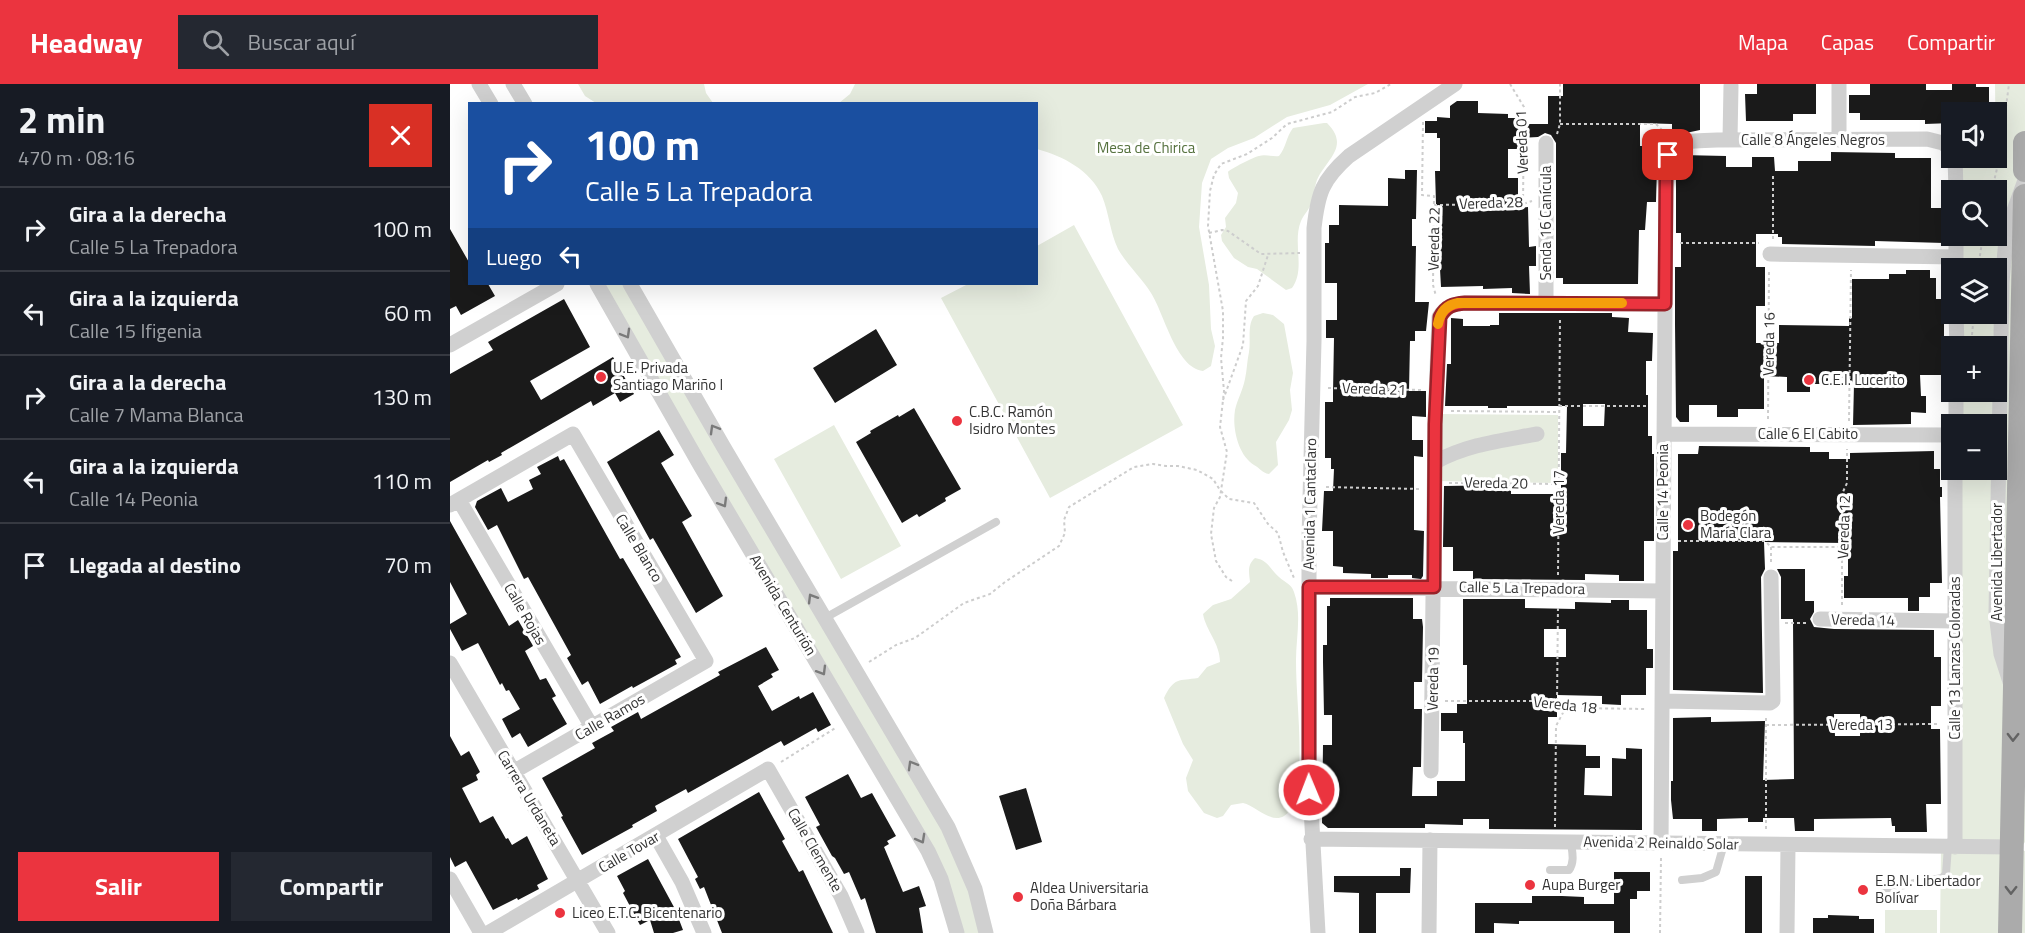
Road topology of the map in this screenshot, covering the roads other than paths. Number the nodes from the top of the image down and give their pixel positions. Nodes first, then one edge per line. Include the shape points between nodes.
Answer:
1 (479, 84) edge
2 (513, 84) edge
3 (1455, 84) edge
4 (1839, 84) edge
5 (1731, 86) dead end
6 (490, 102) edge
7 (524, 102) edge
8 (1730, 140) junction
9 (1839, 140) junction
10 (2025, 142) edge
11 (1546, 143) dead end
12 (1941, 144) edge
13 (1677, 146) joint
14 (2025, 159) edge
15 (2025, 170) edge
16 (2025, 180) edge
17 (2025, 196) edge
18 (1771, 254) road end
19 (1941, 262) edge
20 (555, 285) edge
21 (598, 285) edge
22 (631, 285) edge
23 (1553, 303) junction
24 (1665, 304) junction
25 (450, 345) edge
26 (2023, 405) edge
27 (1537, 434) dead end
28 (1664, 434) junction
29 (1941, 435) edge
30 (1435, 462) junction
31 (1955, 480) edge
32 (454, 503) edge
33 (996, 522) dead end
34 (2025, 524) edge
35 (2017, 560) junction
36 (1771, 577) dead end
37 (1309, 587) junction
38 (1434, 587) junction
39 (1663, 591) junction
40 (825, 618) junction
41 (1820, 619) road end
42 (1955, 621) junction
43 (706, 661) joint
44 (450, 663) edge
45 (2014, 692) junction
46 (1662, 705) junction
47 (592, 727) junction
48 (768, 769) joint
49 (1431, 771) dead end
50 (513, 772) junction
51 (656, 836) junction
52 (1311, 839) junction
53 (1430, 840) junction
54 (1563, 842) junction
55 (1661, 843) junction
56 (1724, 844) junction
57 (1788, 844) junction
58 (1952, 847) junction
59 (2020, 847) edge
60 (1550, 870) dead end
61 (450, 879) edge
62 (1682, 880) dead end
63 (579, 881) junction
64 (1883, 889) dead end
65 (481, 933) edge
66 (488, 933) edge
67 (608, 933) edge
68 (704, 933) edge
69 (857, 933) edge
70 (957, 933) edge
71 (986, 933) edge
72 (1318, 933) edge
73 (1429, 933) edge
74 (1786, 933) edge
75 (2010, 933) edge

1 - 6 street
2 - 7 street
3 - 37 street, Avenida 1 Cantaclaro via 1349,156 1324,183 1316,210
4 - 9 street
5 - 8 street
8 - 9 street, Calle 8 Ángeles Negros
8 - 13 street, Calle 8 Ángeles Negros via 1699,140
9 - 12 street, Calle 8 Ángeles Negros via 1927,139
10 - 14 main road
11 - 23 street, Senda 16 Canícula
13 - 24 street, Calle 14 Peonia via 1666,163
14 - 15 main road
16 - 45 street, Avenida Libertador via 2007,230 2000,321 1996,613 2001,654
17 - 26 main road, Avenida Libertador
18 - 19 street
20 - 25 street
21 -> 70 street, Avenida Centurión via 928,851
40 -> 22 street, Avenida Centurión
23 - 24 street
23 - 30 street, Vereda 19 via 1465,303 1446,308 1438,326
24 - 28 street, Calle 14 Peonia
26 - 35 main road, Avenida Libertador
27 - 30 street via 1470,446
28 - 29 street, Calle 6 El Cabito
28 - 39 street, Calle 14 Peonia
30 - 38 street, Vereda 19
31 - 42 street, Calle 13 Lanzas Coloradas
32 - 43 street, Calle Blanco via 573,434
32 - 47 street, Calle Rojas
33 - 40 lane
34 - 35 main road
35 - 45 main road, Avenida Libertador
36 - 46 street via 1773,701
37 - 38 street, Calle 5 La Trepadora
37 - 52 street, Avenida 1 Cantaclaro
38 - 39 street, Calle 5 La Trepadora
38 - 49 street, Vereda 19
39 - 46 street, Calle 14 Peonia
71 -> 40 street, Avenida Centurión via 975,889 957,845
41 - 42 street, Vereda 14
42 - 58 street, Calle 13 Lanzas Coloradas
43 - 47 street, Calle Ramos
44 - 50 street, Carrera Urdaneta
45 -> 59 main road, Avenida Libertador
46 - 55 street, Calle 14 Peonia
47 - 50 street, Calle Ramos
48 - 51 street, Calle Tovar
48 - 69 street, Calle Clemente via 841,896
50 - 63 street, Carrera Urdaneta
51 - 63 street, Calle Tovar
51 - 68 street
52 - 53 street, Avenida 2 Reinaldo Solar
52 - 72 street, Avenida 1 Cantaclaro
53 - 54 street, Avenida 2 Reinaldo Solar
53 - 73 street
54 - 55 street, Avenida 2 Reinaldo Solar
54 - 60 lane via 1573,854 1572,867
55 - 56 street, Avenida 2 Reinaldo Solar
56 - 57 street, Avenida 2 Reinaldo Solar
56 - 62 lane via 1716,872
57 - 58 street, Avenida 2 Reinaldo Solar
57 - 74 street
58 - 59 street, Avenida 2 Reinaldo Solar
58 - 64 lane via 1942,878
59 -> 75 main road, Avenida Libertador
61 - 65 street
63 - 66 street, Calle Tovar
63 - 67 street, Carrera Urdaneta

